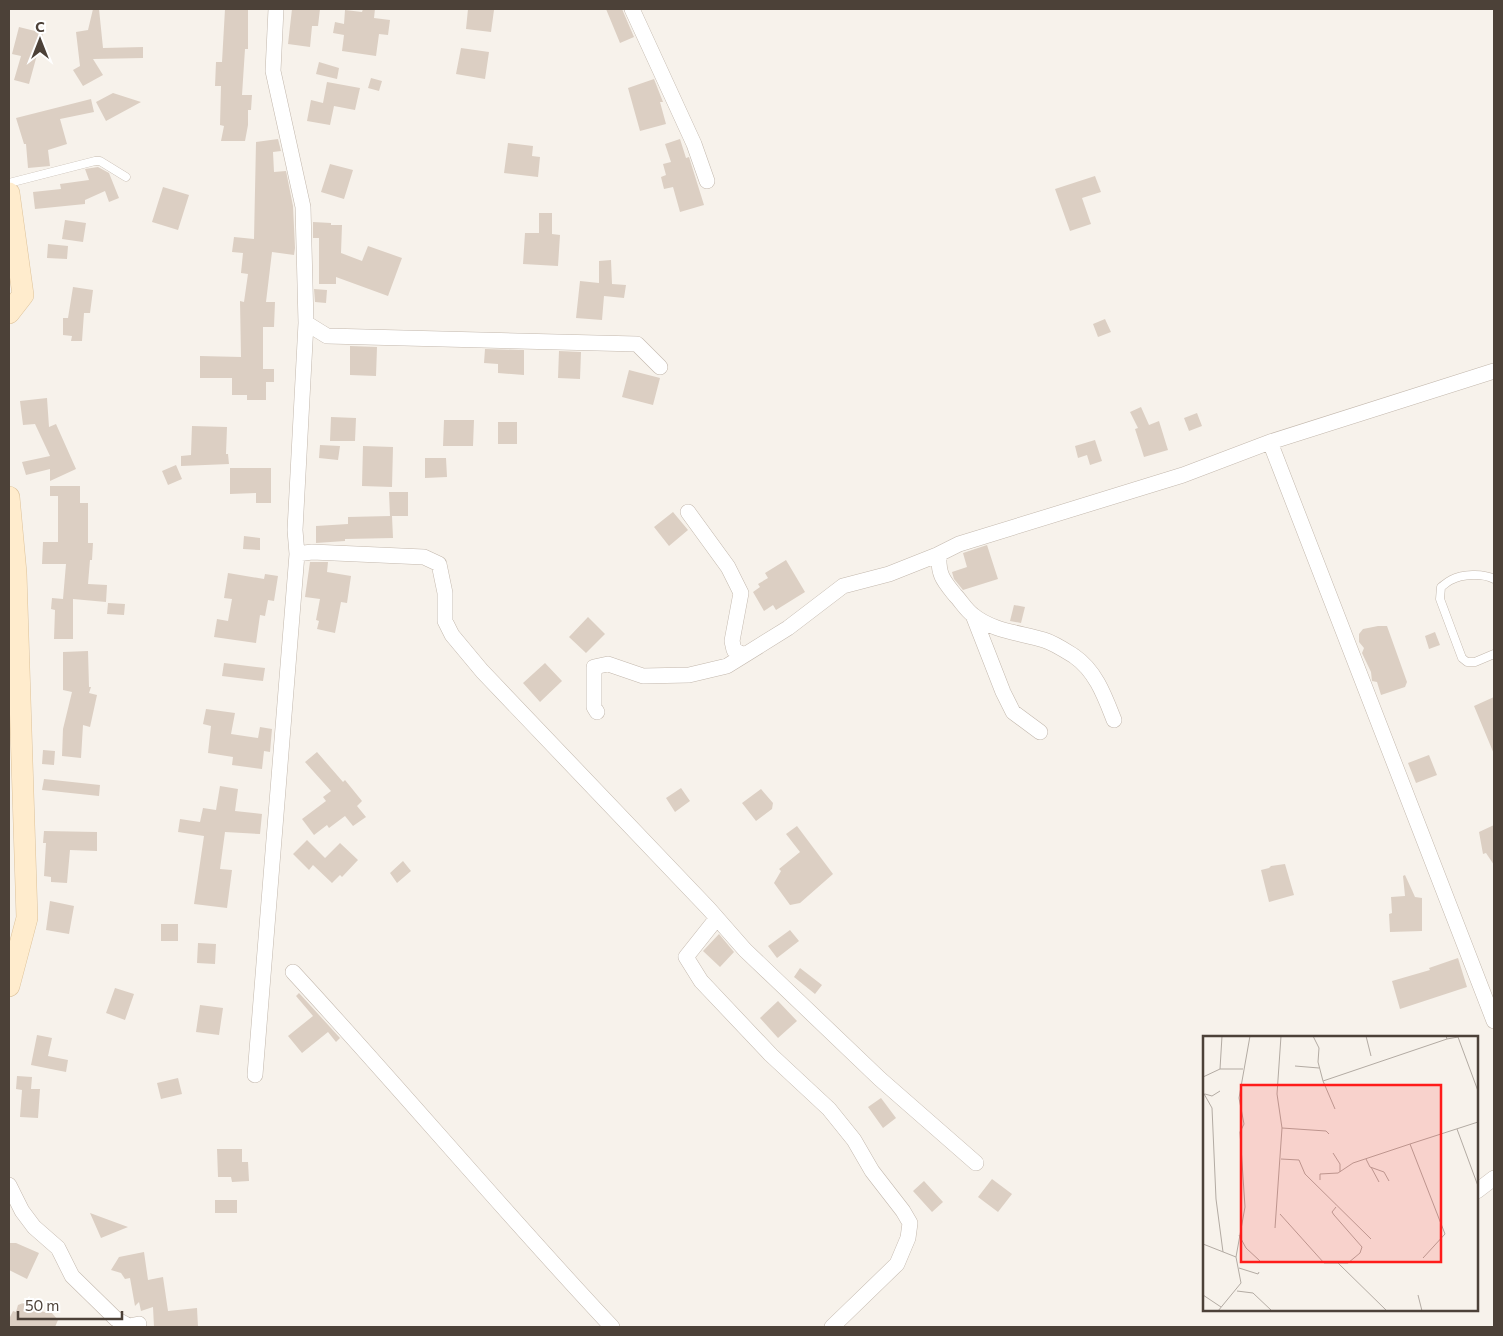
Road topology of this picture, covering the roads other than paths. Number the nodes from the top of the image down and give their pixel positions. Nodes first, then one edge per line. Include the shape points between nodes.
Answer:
1 (276, 9) edge
2 (632, 9) edge
3 (126, 177) dead end
4 (707, 181) dead end
5 (9, 183) edge
6 (9, 193) edge
7 (9, 313) edge
8 (306, 323) junction
9 (660, 367) dead end
10 (1494, 371) edge
11 (1270, 442) junction
12 (9, 498) edge
13 (688, 512) dead end
14 (297, 554) junction
15 (939, 554) junction
16 (1494, 579) edge
17 (972, 615) junction
18 (1494, 654) edge
19 (744, 656) junction
20 (597, 712) dead end
21 (1114, 720) dead end
22 (1040, 732) dead end
23 (717, 918) junction
24 (293, 972) dead end
25 (9, 986) edge
26 (1494, 1021) edge
27 (255, 1075) dead end
28 (976, 1163) dead end
29 (1494, 1178) edge
30 (9, 1186) edge
31 (1478, 1190) edge
32 (139, 1324) dead end
33 (612, 1327) edge
34 (832, 1327) edge

1 - 8 street via 273,71 303,207
2 - 4 street via 694,144
3 - 5 lane via 95,161
6 - 7 street via 23,295
8 - 9 street via 327,336 637,344
8 - 14 street via 294,530
10 - 11 street
11 - 15 street via 1183,476 959,544
11 - 26 street
12 - 25 street via 16,573 27,918
13 - 19 street via 728,567 741,593 732,641 734,650
14 - 23 street via 424,557 439,564 445,593 445,621 452,635 482,671
14 - 27 street
15 - 17 street via 938,569 945,582
15 - 19 street via 889,574 843,586 788,628
16 - 18 lane via 1464,576 1450,580 1441,587 1440,599 1462,658 1475,662
17 - 21 street via 989,625 1046,641 1075,657 1093,674
17 - 22 street via 1013,712
19 - 20 street via 727,666 689,676 643,676 608,664 594,667 594,707
23 - 28 street via 745,950 880,1079
23 - 34 street via 686,957 700,981 829,1110 854,1140 872,1171 910,1222 898,1264
24 - 33 street
29 - 31 street
30 - 32 street via 34,1227 58,1248 72,1276 116,1319 129,1326

